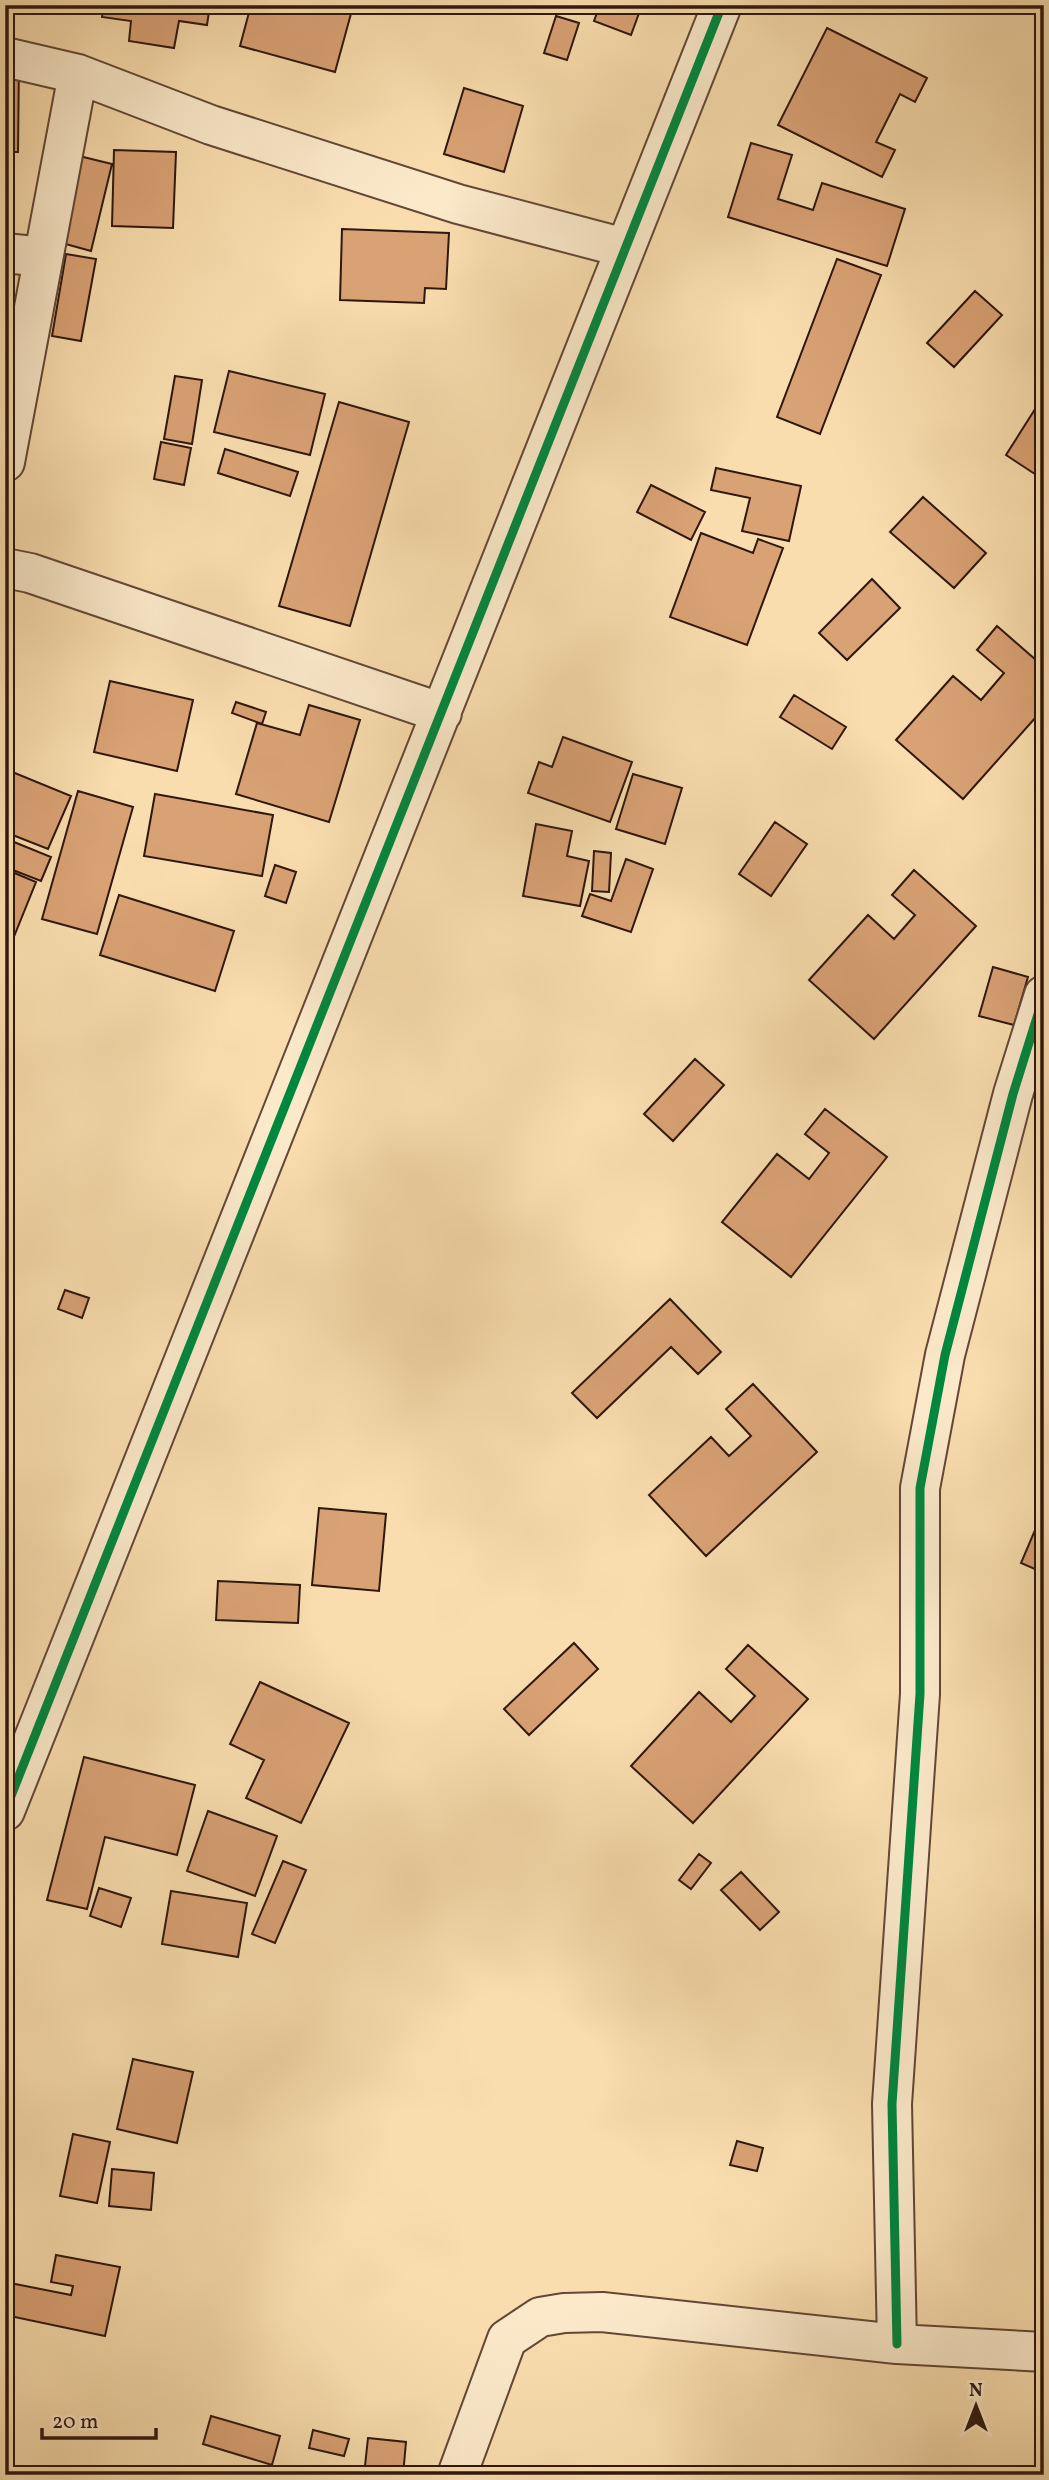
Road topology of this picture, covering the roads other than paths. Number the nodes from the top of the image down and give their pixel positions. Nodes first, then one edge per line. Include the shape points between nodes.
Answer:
1 (722, 5) edge
2 (5, 57) edge
3 (78, 74) junction
4 (625, 247) junction
5 (5, 253) edge
6 (43, 257) junction
7 (5, 462) edge
8 (5, 568) edge
9 (442, 713) junction
10 (1044, 995) edge
11 (9, 1791) edge
12 (897, 2344) junction
13 (1044, 2352) edge
14 (457, 2475) edge

1 - 4 street
2 - 3 street
3 - 4 street via 211,125 458,204
3 - 6 street
4 - 9 street
5 - 6 street
6 - 7 street
8 - 9 street via 164,617
9 - 11 street
10 - 12 street via 1013,1094 945,1355 920,1488 920,1694 892,2104
12 - 13 street
12 - 14 street via 602,2312 540,2317 507,2339

